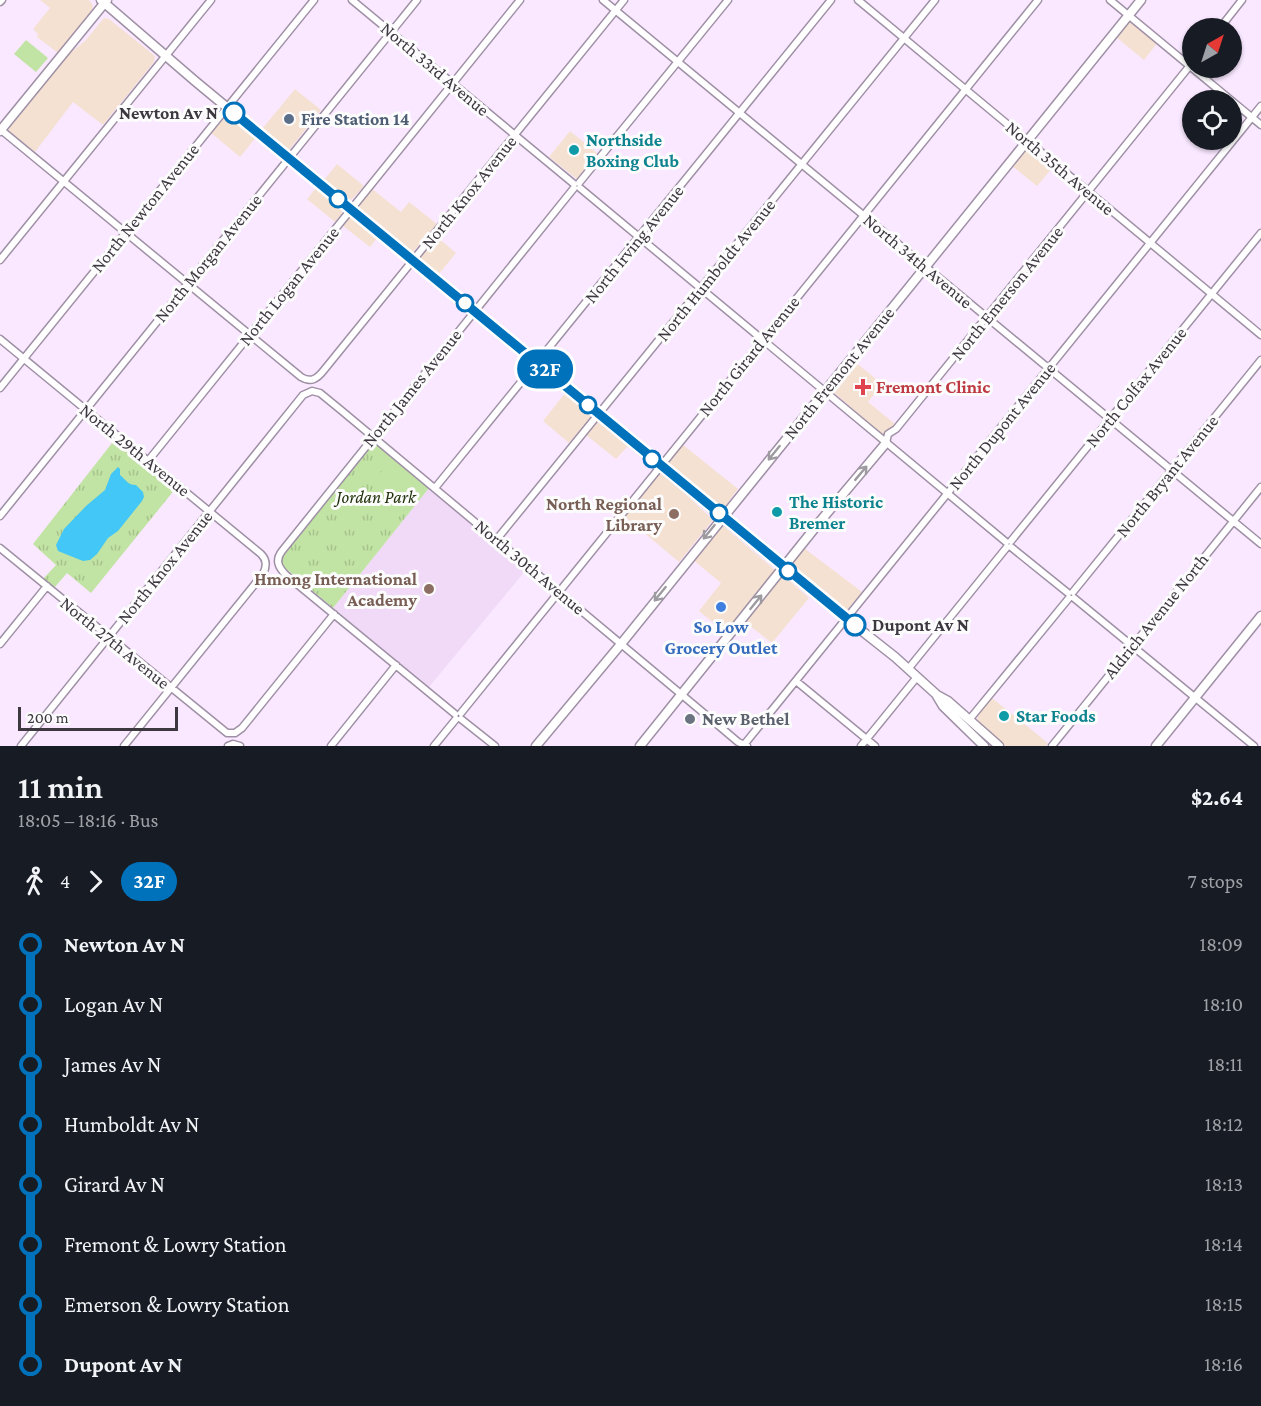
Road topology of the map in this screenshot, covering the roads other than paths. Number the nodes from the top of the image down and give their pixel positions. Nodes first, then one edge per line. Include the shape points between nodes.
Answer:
1 (211, 0) edge
2 (314, 0) edge
3 (352, 0) edge
4 (417, 0) edge
5 (520, 0) edge
6 (603, 0) edge
7 (624, 0) edge
8 (728, 0) edge
9 (831, 0) edge
10 (858, 0) edge
11 (935, 0) edge
12 (1038, 0) edge
13 (1110, 0) edge
14 (1141, 0) edge
15 (1242, 0) edge
16 (104, 1) edge
17 (616, 10) junction
18 (1128, 15) junction
19 (1228, 18) edge
20 (390, 32) junction
21 (903, 38) junction
22 (166, 56) junction
23 (1182, 57) edge
24 (678, 62) junction
25 (1182, 75) edge
26 (1207, 78) edge
27 (453, 83) junction
28 (965, 89) junction
29 (1261, 106) edge
30 (227, 107) junction
31 (740, 113) junction
32 (1252, 117) junction
33 (1261, 124) edge
34 (0, 130) edge
35 (515, 135) junction
36 (1027, 141) junction
37 (288, 158) junction
38 (801, 164) junction
39 (63, 181) junction
40 (577, 186) junction
41 (1089, 192) junction
42 (350, 209) junction
43 (863, 216) junction
44 (125, 232) junction
45 (1261, 233) edge
46 (639, 237) junction
47 (1150, 243) junction
48 (0, 260) edge
49 (412, 261) junction
50 (925, 267) junction
51 (188, 284) junction
52 (701, 289) junction
53 (1212, 294) junction
54 (475, 311) junction
55 (987, 318) junction
56 (250, 335) junction
57 (1261, 335) edge
58 (0, 339) edge
59 (763, 340) junction
60 (24, 358) junction
61 (1261, 360) edge
62 (537, 363) junction
63 (1048, 369) junction
64 (0, 388) edge
65 (312, 391) joint
66 (824, 391) junction
67 (86, 410) junction
68 (598, 414) junction
69 (1109, 420) junction
70 (373, 436) junction
71 (886, 443) junction
72 (148, 460) junction
73 (660, 466) junction
74 (1172, 471) junction
75 (1261, 487) edge
76 (435, 488) junction
77 (947, 494) junction
78 (210, 512) junction
79 (0, 516) edge
80 (722, 516) junction
81 (1233, 521) junction
82 (497, 539) junction
83 (1008, 544) junction
84 (1261, 544) edge
85 (0, 548) edge
86 (783, 567) junction
87 (47, 586) junction
88 (559, 592) junction
89 (1071, 595) junction
90 (334, 614) junction
91 (1261, 616) edge
92 (846, 618) junction
93 (108, 637) junction
94 (0, 644) edge
95 (621, 644) junction
96 (1132, 646) junction
97 (396, 665) junction
98 (909, 668) junction
99 (917, 677) junction
100 (796, 681) junction
101 (171, 688) junction
102 (682, 694) junction
103 (937, 695) junction
104 (1195, 697) junction
105 (458, 716) junction
106 (969, 720) junction
107 (866, 739) junction
108 (21, 746) edge
109 (124, 746) edge
110 (331, 746) edge
111 (434, 746) edge
112 (495, 746) edge
113 (536, 746) edge
114 (640, 746) edge
115 (745, 746) edge
116 (861, 746) edge
117 (875, 746) edge
118 (984, 746) edge
119 (999, 746) edge
120 (1052, 746) edge
121 (1156, 746) edge
122 (1254, 746) edge

1 - 22 street
2 - 30 street, North Newton Avenue
3 - 20 street, North 33rd Avenue
4 - 20 street, North Morgan Avenue
5 - 27 street, North Logan Avenue
6 - 17 street, North 34th Avenue
7 - 17 street, North Knox Avenue
8 - 24 street, North James Avenue
9 - 31 street, North Irving Avenue
10 - 21 street, North 35th Avenue
11 - 21 street, North Humboldt Avenue
12 - 28 street, North Girard Avenue
13 - 18 street
14 - 18 street, North Fremont Avenue
15 - 19 street
16 - 22 street
16 - 34 street
17 - 24 street, North 34th Avenue
17 - 35 street, North Knox Avenue
18 - 23 street
18 - 36 street, North Fremont Avenue
20 - 27 street, North 33rd Avenue
20 - 37 street, North Morgan Avenue
21 - 28 street, North 35th Avenue
21 - 38 street, North Humboldt Avenue
22 - 30 street
22 - 39 street
24 - 31 street, North 34th Avenue
24 - 40 street, North James Avenue
25 - 41 street, North Emerson Avenue
26 - 32 street
27 - 35 street, North 33rd Avenue
27 - 42 street, North Logan Avenue
28 - 36 street, North 35th Avenue
28 - 43 street, North Girard Avenue
29 - 32 street, North Dupont Avenue
30 - 37 street
30 - 44 street, North Newton Avenue
31 - 38 street, North 34th Avenue
31 - 46 street, North Irving Avenue
32 - 33 street
32 - 47 street, North Dupont Avenue
34 - 39 street
35 - 40 street, North 33rd Avenue
35 - 49 street, North Knox Avenue
36 - 41 street, North 35th Avenue
36 - 50 street, North Fremont Avenue
37 - 42 street
37 - 51 street, North Morgan Avenue
38 - 43 street, North 34th Avenue
38 - 52 street, North Humboldt Avenue
39 - 44 street
39 - 48 street
40 - 46 street, North 33rd Avenue
40 - 54 street, North James Avenue
41 - 47 street, North 35th Avenue
41 - 55 street, North Emerson Avenue
42 - 49 street
42 - 56 street, North Logan Avenue
43 - 50 street, North 34th Avenue
43 - 59 street, North Girard Avenue
44 - 51 street
44 - 60 street, North Newton Avenue
45 - 53 street, North Colfax Avenue
46 - 52 street, North 33rd Avenue
46 - 62 street, North Irving Avenue
47 - 53 street, North 35th Avenue
47 - 63 street, North Dupont Avenue
49 - 54 street
49 - 56 street, North Knox Avenue via 311,381 303,379
50 - 55 street, North 34th Avenue
50 - 66 street, North Fremont Avenue
51 - 56 street
51 - 67 street, North Morgan Avenue
52 - 59 street, North 33rd Avenue
52 - 68 street, North Humboldt Avenue
53 - 57 street, North 35th Avenue
53 - 69 street, North Colfax Avenue
54 - 62 street
54 - 70 street, North James Avenue
55 - 63 street, North 34th Avenue
55 - 71 street, North Emerson Avenue via 888,434
56 - 72 street, North Logan Avenue
58 - 60 street, North 29th Avenue
59 - 66 street, North 33rd Avenue
59 - 73 street, North Girard Avenue
60 - 64 street, North Newton Avenue
60 - 67 street, North 29th Avenue
61 - 74 street, North Bryant Avenue
62 - 68 street
62 - 76 street, North Irving Avenue
63 - 69 street, North 34th Avenue
63 - 77 street, North Dupont Avenue
65 - 70 street, North 30th Avenue via 320,393
65 - 78 street, North Knox Avenue via 303,395
66 - 71 street, North 33rd Avenue
66 -> 80 street, North Fremont Avenue
67 - 72 street, North 29th Avenue
67 - 79 street, North Morgan Avenue
68 - 73 street
68 - 82 street, North Humboldt Avenue
69 - 74 street, North 34th Avenue
69 - 83 street, North Colfax Avenue
70 - 76 street, North 30th Avenue
70 - 90 street, North James Avenue via 282,550 278,562 286,575
71 - 77 street, North 33rd Avenue
86 -> 71 street, North Emerson Avenue
72 - 78 street, North 29th Avenue
73 - 80 street
73 - 88 street, North Girard Avenue
74 - 81 street, North 34th Avenue
74 - 89 street, North Bryant Avenue
75 - 81 street, Aldrich Avenue North
76 - 82 street, North 30th Avenue
77 - 83 street, North 33rd Avenue
77 - 92 street, North Dupont Avenue
78 - 93 street, North Knox Avenue
78 - 101 street, North 29th Avenue via 267,563 263,574
80 - 86 street
80 -> 95 street, North Fremont Avenue
81 - 84 street, North 34th Avenue
81 - 96 street, Aldrich Avenue North
82 - 88 street, North 30th Avenue
83 - 89 street, North 33rd Avenue
83 - 98 street, North Colfax Avenue
85 - 87 street, North 27th Avenue
86 - 92 street
102 -> 86 street, North Emerson Avenue
87 - 93 street, North 27th Avenue
87 - 94 street
88 - 95 street, North 30th Avenue
88 - 105 street, North Girard Avenue
89 - 96 street, North 33rd Avenue
89 - 106 street, North Bryant Avenue
90 - 97 street
90 - 101 street, North 27th Avenue via 242,728 232,734 220,729
91 - 104 street
92 - 98 street
92 - 100 street, North Dupont Avenue
93 - 101 street, North 27th Avenue
93 - 108 street, North Knox Avenue
95 - 102 street, North 30th Avenue
95 - 113 street, North Fremont Avenue
96 - 104 street, North 33rd Avenue
96 - 120 street, Aldrich Avenue North
97 - 105 street
97 - 110 street
98 - 99 street
99 - 103 street
99 - 107 street
100 - 107 street
100 - 115 street, North Dupont Avenue
101 - 109 street
102 - 114 street, North Emerson Avenue
102 - 115 street, North 30th Avenue
103 - 106 street
103 - 118 street via 943,706
104 - 121 street
104 - 122 street, North 33rd Avenue
105 - 111 street, North Girard Avenue
105 - 112 street
106 - 119 street
107 - 116 street
107 - 117 street

